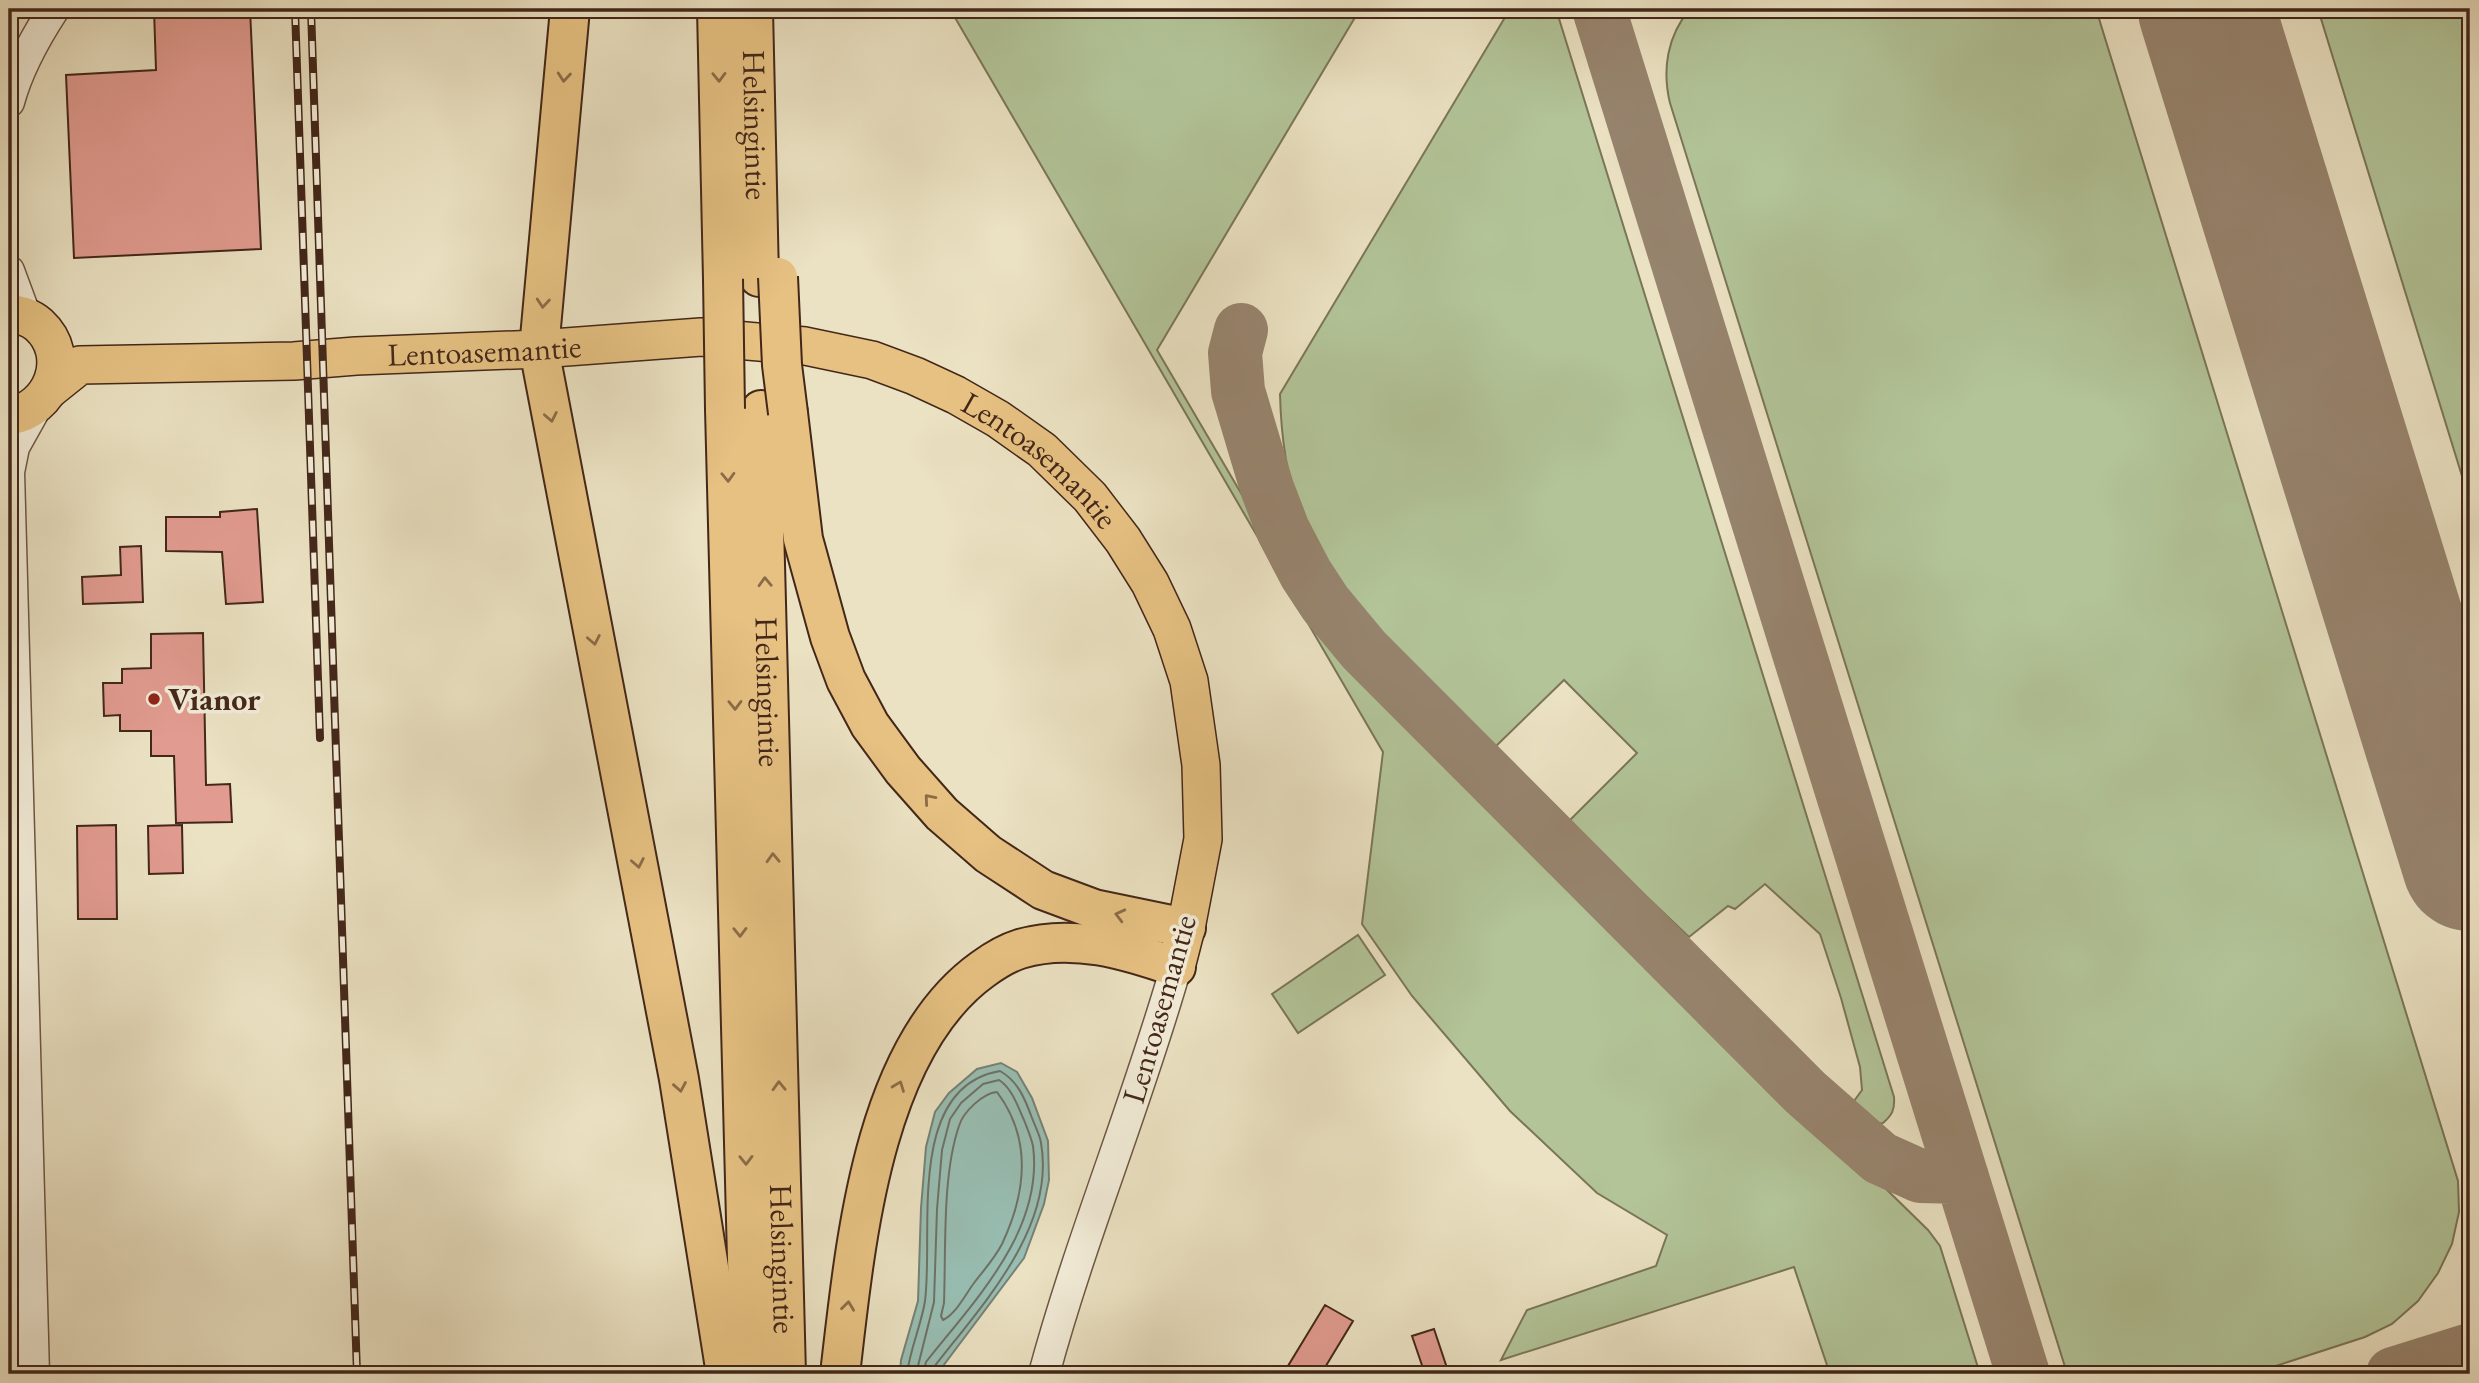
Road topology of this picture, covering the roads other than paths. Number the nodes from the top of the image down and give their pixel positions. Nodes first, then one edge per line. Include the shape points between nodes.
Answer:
1 (54, 9) edge
2 (570, 9) edge
3 (741, 12) edge
4 (9, 102) edge
5 (9, 271) edge
6 (753, 277) junction
7 (27, 321) edge
8 (539, 349) junction
9 (80, 365) junction
10 (32, 403) edge
11 (758, 411) junction
12 (9, 471) edge
13 (1186, 928) junction
14 (1175, 967) junction
15 (34, 1374) edge
16 (726, 1374) edge
17 (751, 1374) edge
18 (786, 1374) edge
19 (840, 1374) edge
20 (1044, 1374) edge

1 - 4 street via 27,54
2 -> 8 highway
3 - 6 highway, Helsingintie
3 - 6 highway via 772,147
5 - 7 street
6 - 11 highway, Helsingintie, bridge
6 - 11 highway, bridge via 782,365
7 - 9 main road
7 - 10 main road via 54,350 56,361 56,372
8 - 9 main road, Lentoasemantie
8 - 13 main road, Lentoasemantie via 701,337 805,346 873,360 915,376 998,419 1042,450 1090,497 1123,540 1172,629 1189,681 1201,765 1203,839
8 -> 16 highway via 679,1079
9 - 10 main road
10 - 12 street
13 -> 11 highway via 1094,909 1043,890 988,854 942,814 903,770 870,724 830,637 803,539
11 -> 17 highway, Helsingintie
18 -> 11 highway, Helsingintie
12 - 15 street
13 - 14 main road, Lentoasemantie
19 -> 14 highway via 866,1188 906,1068 943,1004 993,962 1019,949 1046,944 1130,952
14 - 20 street, Lentoasemantie

